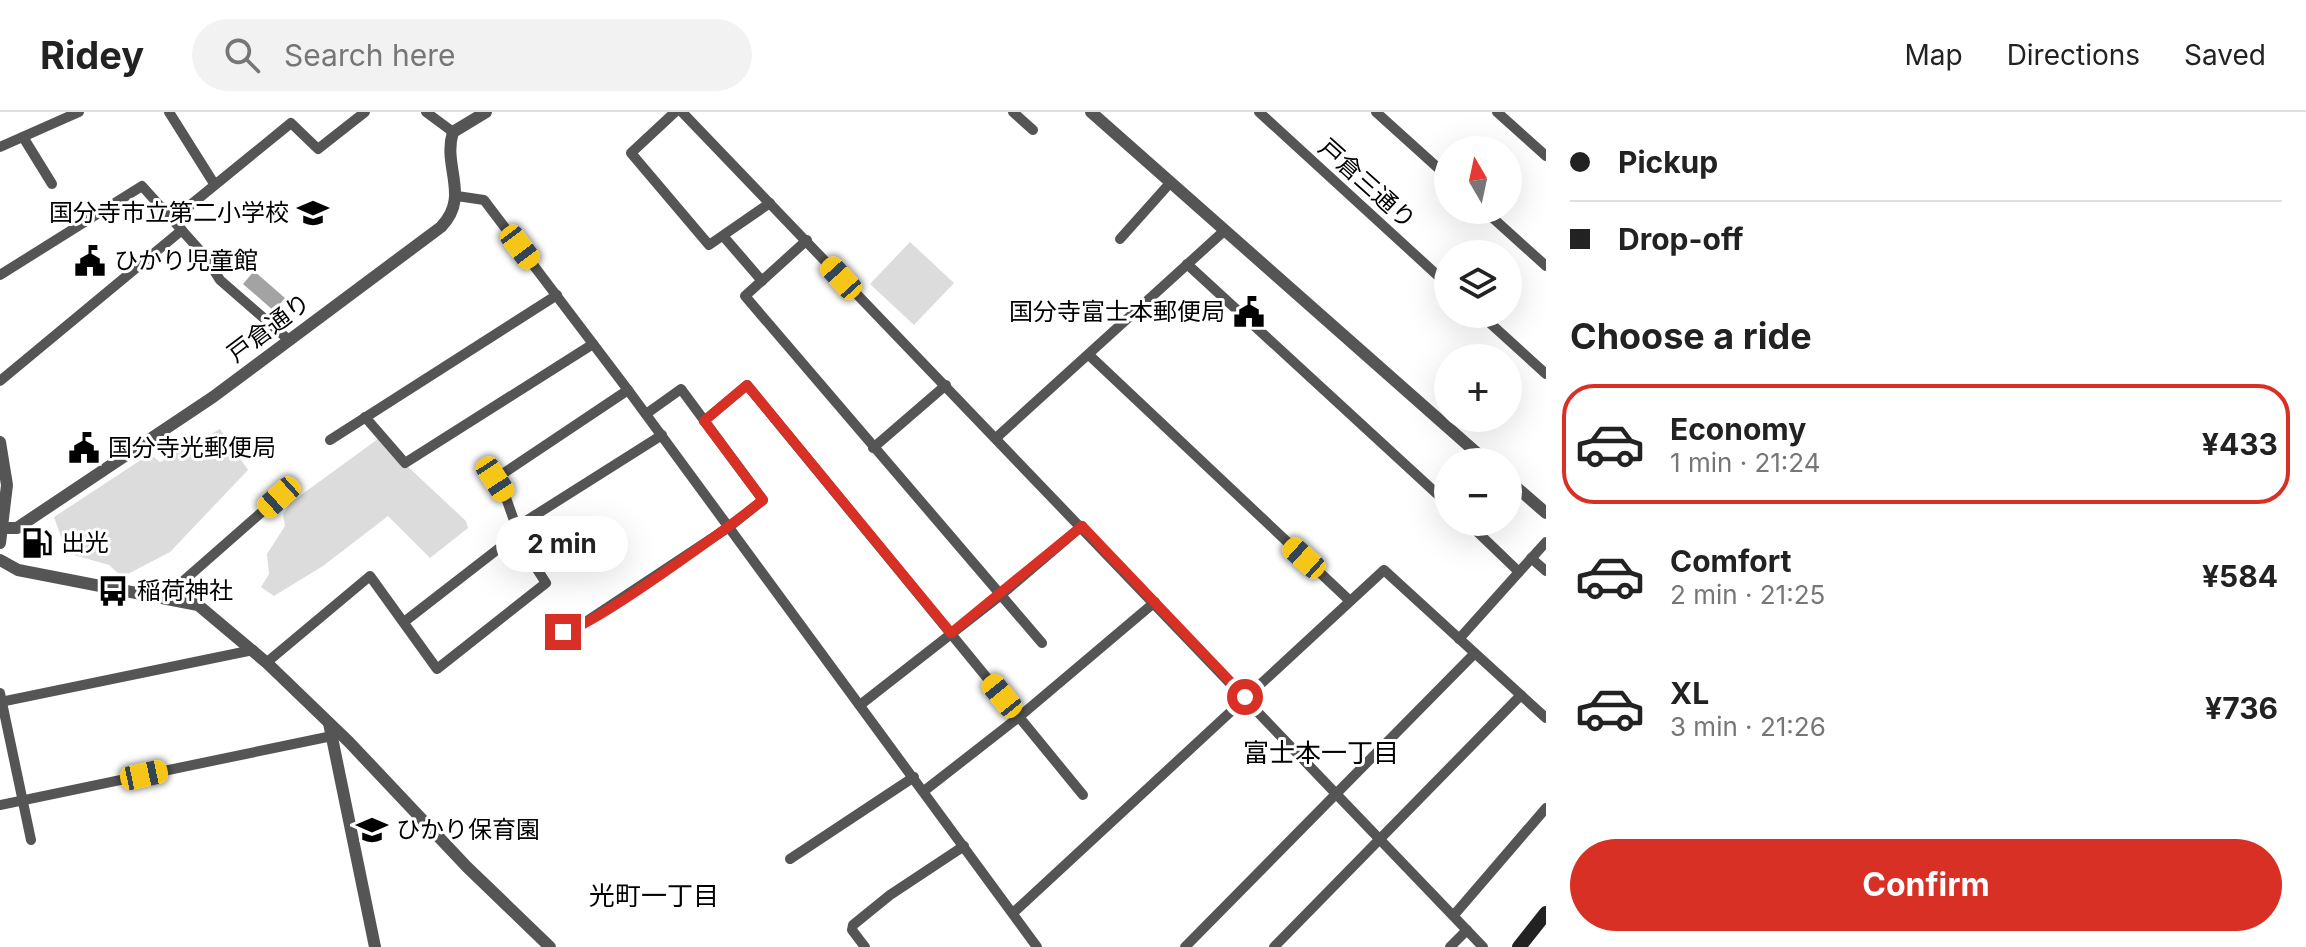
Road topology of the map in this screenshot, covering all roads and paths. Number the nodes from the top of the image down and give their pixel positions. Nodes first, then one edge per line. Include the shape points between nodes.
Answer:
1 (79, 112) edge
2 (169, 112) edge
3 (365, 112) edge
4 (426, 112) edge
5 (486, 112) edge
6 (675, 112) edge
7 (682, 112) edge
8 (1013, 112) edge
9 (1091, 112) edge
10 (1259, 112) edge
11 (1376, 112) edge
12 (1497, 112) edge
13 (1033, 130) dead end
14 (453, 132) junction
15 (23, 137) junction
16 (0, 147) edge
17 (1546, 156) edge
18 (1434, 164) edge
19 (213, 182) junction
20 (1170, 183) junction
21 (52, 184) dead end
22 (457, 196) junction
23 (770, 203) junction
24 (172, 220) junction
25 (1500, 224) edge
26 (182, 230) junction
27 (1224, 231) junction
28 (724, 237) junction
29 (1120, 239) dead end
30 (807, 240) junction
31 (1187, 264) junction
32 (1546, 266) edge
33 (1434, 272) edge
34 (0, 275) edge
35 (762, 281) junction
36 (557, 295) junction
37 (1495, 328) edge
38 (289, 340) junction
39 (593, 344) junction
40 (1089, 355) junction
41 (1546, 374) edge
42 (0, 381) edge
43 (946, 385) junction
44 (628, 390) junction
45 (646, 414) junction
46 (365, 417) junction
47 (704, 421) junction
48 (662, 435) junction
49 (996, 438) junction
50 (330, 440) dead end
51 (0, 442) edge
52 (873, 448) junction
53 (1471, 448) edge
54 (1434, 491) edge
55 (1522, 492) edge
56 (279, 497) dead end
57 (1546, 513) edge
58 (1082, 526) junction
59 (729, 527) junction
60 (4, 528) junction
61 (519, 529) junction
62 (1482, 536) edge
63 (1546, 542) edge
64 (0, 543) edge
65 (1531, 558) junction
66 (0, 560) edge
67 (1546, 571) edge
68 (1519, 572) junction
69 (1001, 595) junction
70 (165, 597) junction
71 (1350, 601) junction
72 (1155, 602) junction
73 (404, 622) junction
74 (951, 633) junction
75 (554, 638) dead end
76 (1459, 639) junction
77 (1042, 643) dead end
78 (253, 650) junction
79 (1474, 654) junction
80 (266, 663) junction
81 (1521, 695) junction
82 (1245, 697) junction
83 (1, 699) edge
84 (860, 705) junction
85 (1019, 717) junction
86 (1546, 718) edge
87 (330, 730) junction
88 (914, 777) junction
89 (924, 791) junction
90 (1336, 794) junction
91 (1083, 795) dead end
92 (23, 800) junction
93 (0, 805) edge
94 (1546, 808) edge
95 (1379, 838) junction
96 (31, 840) dead end
97 (964, 846) junction
98 (790, 859) dead end
99 (1013, 913) junction
100 (1454, 915) junction
101 (1544, 919) edge
102 (1467, 930) junction
103 (375, 947) edge
104 (550, 947) edge
105 (865, 947) edge
106 (1037, 947) edge
107 (1185, 947) edge
108 (1274, 947) edge
109 (1450, 947) edge
110 (1483, 947) edge
111 (1519, 947) edge

1 - 15 street
2 - 19 street
3 - 19 street via 318,149 291,123
4 - 14 street
5 - 14 street
6 - 28 street via 631,153 709,245
7 - 23 street
8 - 13 street
9 - 20 street
10 - 33 street, 戸倉三通り
11 - 18 street
12 - 17 street
14 - 22 street via 450,152
15 - 16 street
15 - 21 street
19 - 24 street
20 - 27 street
20 - 29 street
22 - 36 street via 484,200
22 - 38 street, 戸倉通り via 441,227
23 - 28 street
23 - 30 street
24 - 26 street
24 - 34 street via 142,186
25 - 32 street
26 - 38 street via 220,280
26 - 42 street
27 - 31 street
27 - 53 street
28 - 35 street
30 - 35 street
30 - 43 street
31 - 40 street
31 - 54 street
35 - 52 street via 745,296
36 - 39 street
36 - 46 street
37 - 41 street
38 - 60 street, 戸倉通り via 160,434 17,528
39 - 44 street
39 - 46 street via 405,463
40 - 49 street
40 - 71 street
43 - 49 street
43 - 52 street
44 - 45 street
44 - 61 street via 495,479
45 - 47 street via 681,389
45 - 48 street
46 - 50 street
47 - 59 street via 763,500
47 - 74 street via 747,385
48 - 59 street
48 - 61 street
49 - 58 street
51 - 60 street via 7,485
52 - 69 street
55 - 57 street
56 - 70 street
58 - 69 street
58 - 72 street
59 - 75 street
59 - 84 street
60 - 64 street
61 - 73 street
61 - 73 street via 524,549 546,583 437,669
62 - 68 street
63 - 65 street
65 - 67 street
65 - 68 street
66 - 70 street via 18,570
68 - 76 street
69 - 74 street
69 - 77 street
70 - 78 street via 198,605
71 - 76 street via 1384,570
71 - 82 street
72 - 82 street
72 - 85 street
73 - 80 street via 370,576
74 - 84 street
74 - 85 street
76 - 79 street
78 - 80 street
78 - 83 street
79 - 81 street
79 - 90 street
80 - 87 street
81 - 86 street
81 - 95 street
82 - 90 street
82 - 99 street
83 - 92 street
84 - 88 street
85 - 89 street
85 - 91 street
87 - 92 street
87 - 103 street
87 - 104 street
88 - 89 street
88 - 98 street
89 - 97 street
90 - 95 street
90 - 107 street
92 - 93 street
92 - 96 street
94 - 100 street
95 - 100 street
95 - 108 street
97 - 99 street
97 - 105 street via 853,925
99 - 106 street
100 - 102 street
101 - 111 main road
102 - 109 street
102 - 110 street

